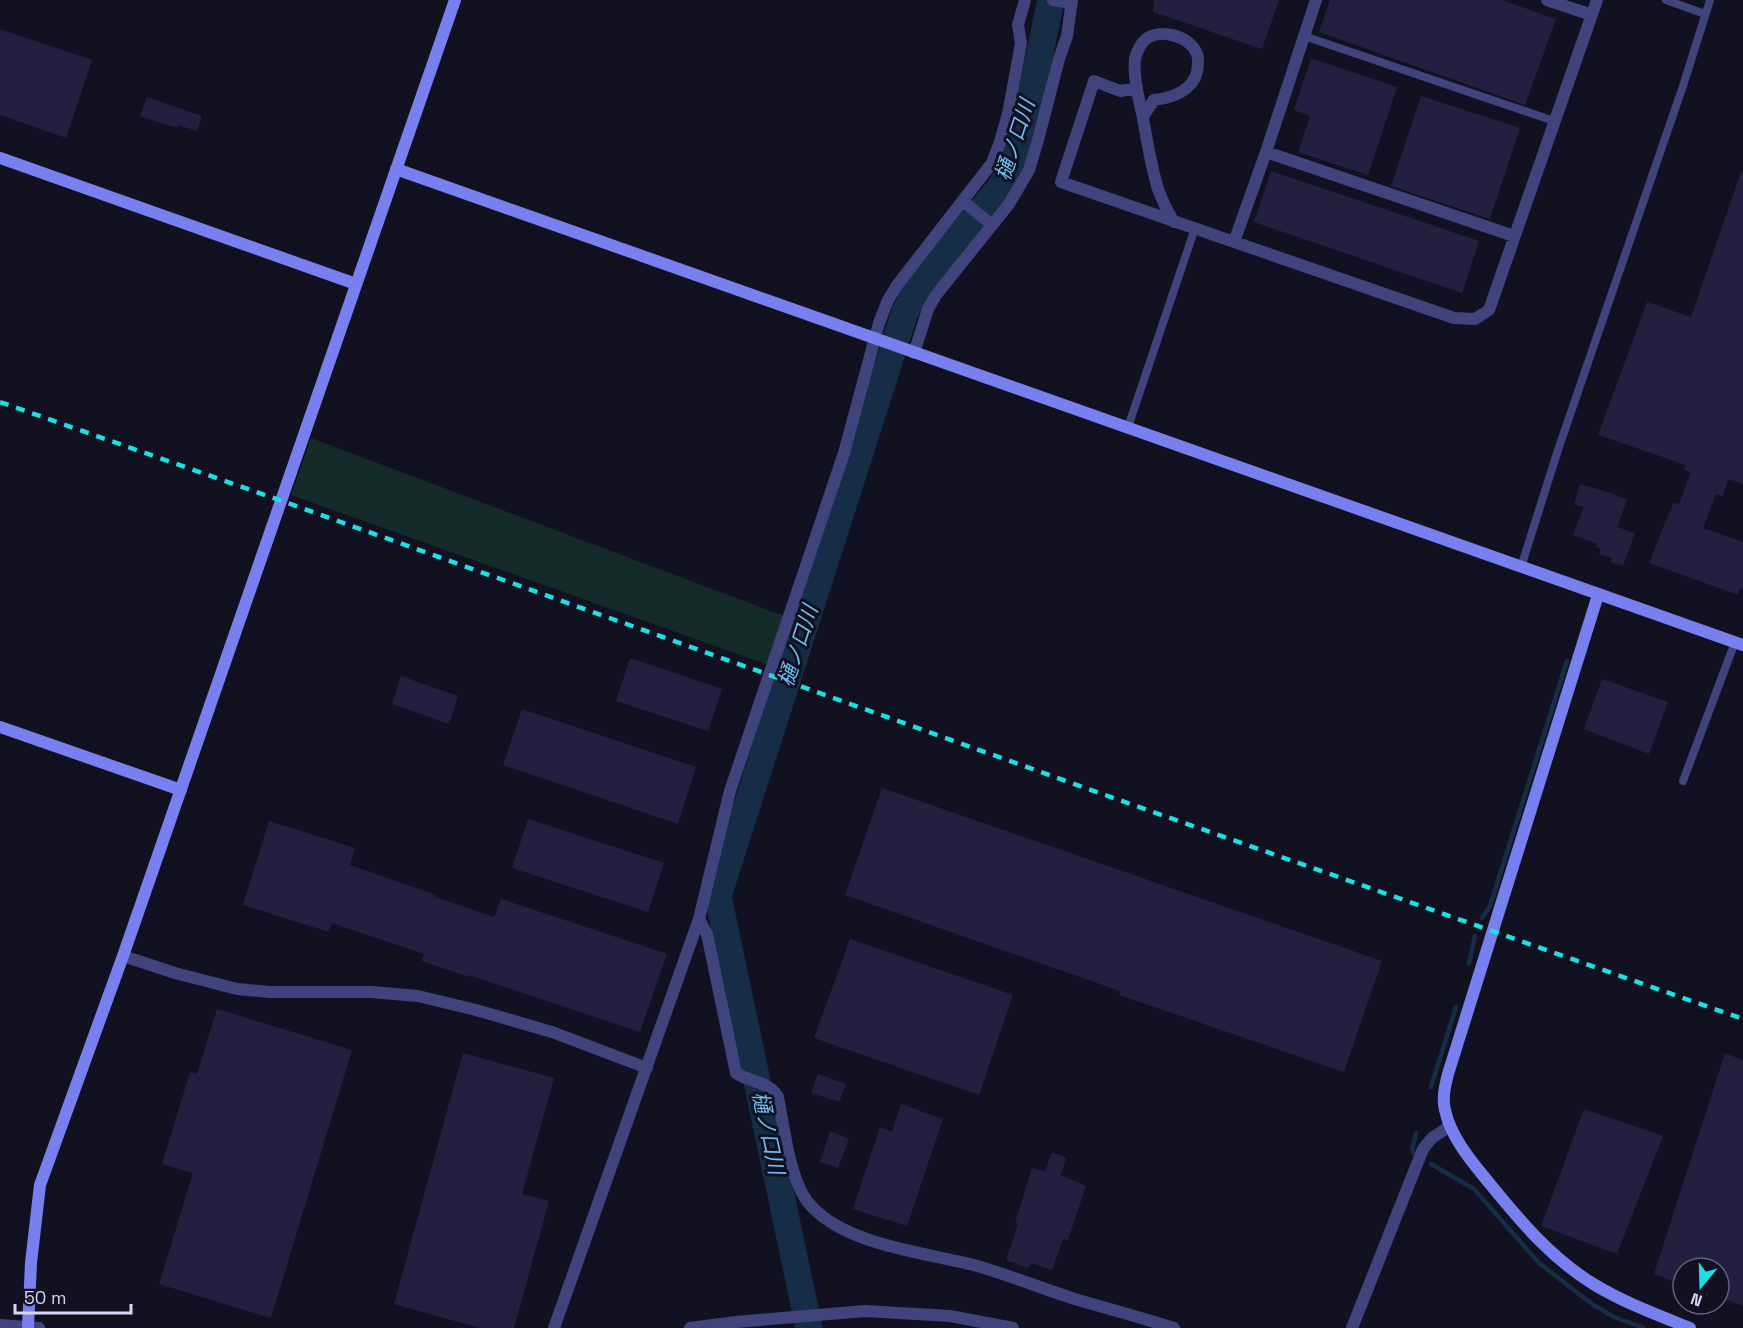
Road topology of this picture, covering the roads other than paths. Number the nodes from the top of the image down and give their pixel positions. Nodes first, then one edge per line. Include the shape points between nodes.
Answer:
1 (455, 0) edge
2 (1025, 0) edge
3 (1316, 0) edge
4 (1547, 0) edge
5 (1597, 0) edge
6 (1666, 0) edge
7 (1710, 0) edge
8 (1065, 1) edge
9 (1705, 14) junction
10 (1592, 15) junction
11 (1304, 36) junction
12 (1137, 88) junction
13 (1143, 116) junction
14 (1554, 121) junction
15 (1266, 152) junction
16 (0, 158) edge
17 (396, 169) junction
18 (966, 203) junction
19 (1174, 222) junction
20 (990, 223) junction
21 (1195, 228) junction
22 (1514, 236) junction
23 (1234, 242) junction
24 (356, 284) junction
25 (879, 341) junction
26 (910, 352) junction
27 (1128, 428) junction
28 (1521, 567) junction
29 (1598, 595) junction
30 (1739, 644) edge
31 (0, 727) edge
32 (1683, 781) dead end
33 (181, 790) junction
34 (699, 919) junction
35 (123, 956) junction
36 (647, 1068) junction
37 (1450, 1126) junction
38 (0, 1325) edge
39 (28, 1328) edge
40 (39, 1328) edge
41 (554, 1328) edge
42 (690, 1328) edge
43 (1013, 1328) edge
44 (1174, 1328) edge
45 (1352, 1328) edge
46 (1690, 1328) edge

1 - 17 street
2 - 18 street via 1018,25 1021,44 999,145
3 - 11 street
4 - 10 street
5 - 10 street
6 - 9 lane
7 - 9 lane
8 - 20 street via 1067,36 1029,170 1009,204
9 - 28 lane
10 - 14 street
11 - 14 lane
11 - 15 street
12 - 13 street
12 - 13 street via 1136,54 1148,38 1161,33 1173,35 1195,49 1198,64 1191,85 1172,96 1154,100
12 - 19 street via 1120,91 1094,81 1060,182
13 - 19 street via 1158,190
14 - 22 street
15 - 22 street
15 - 23 street
16 - 24 street
17 - 24 street
17 - 25 street
18 - 20 street
18 - 25 street via 898,284 879,323
19 - 21 street
20 - 26 street via 936,295
21 - 23 street
21 - 27 lane
22 - 23 street via 1489,310 1475,320 1455,318
24 - 33 street
25 - 26 street
25 - 34 street via 730,791
26 - 27 street
27 - 28 street
28 - 29 street
29 - 30 street
29 - 37 street via 1448,1074 1444,1109
30 - 32 lane
31 - 33 street
33 - 35 street
34 - 36 street
34 - 44 street via 707,934 736,1073 774,1090 799,1188 820,1215 860,1237 975,1266
35 - 36 street via 237,989 418,996 552,1032
35 - 39 street via 40,1185
36 - 41 street
37 - 45 street via 1424,1149
37 - 46 street via 1476,1166 1546,1248 1571,1269 1629,1304
38 - 39 street
39 - 40 street
42 - 43 street via 865,1311 950,1316

